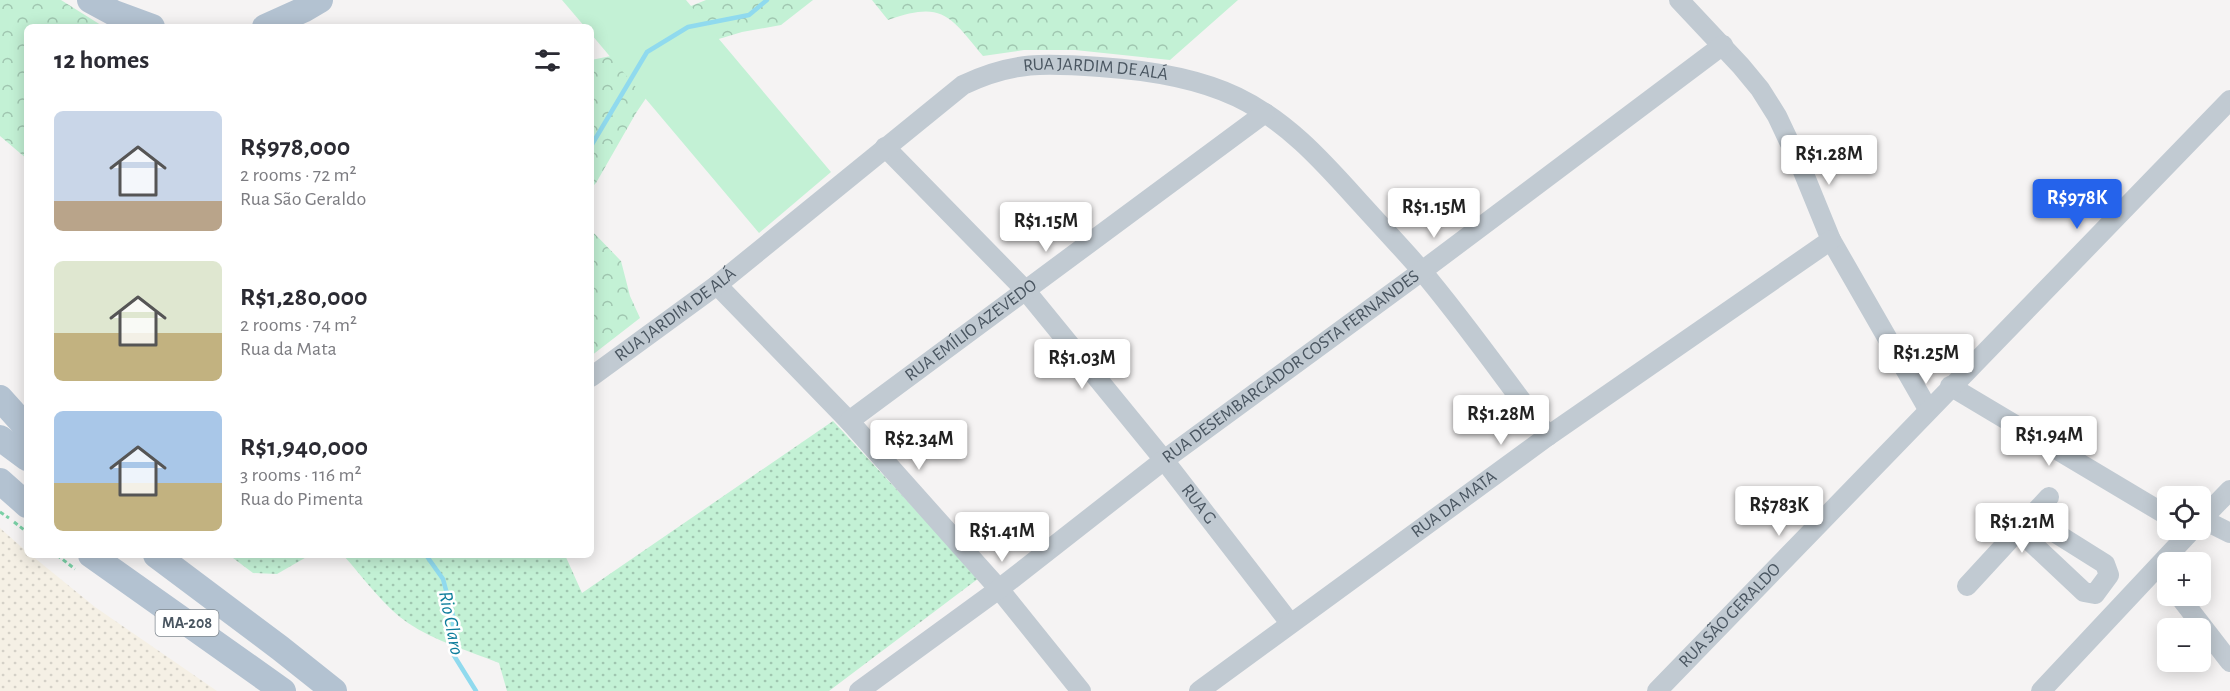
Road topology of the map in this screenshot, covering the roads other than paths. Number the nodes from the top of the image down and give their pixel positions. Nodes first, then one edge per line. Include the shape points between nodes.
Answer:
1 (90, 0) edge
2 (320, 0) edge
3 (1679, 0) edge
4 (144, 24) edge
5 (272, 24) edge
6 (1723, 45) junction
7 (2230, 100) edge
8 (1265, 113) junction
9 (885, 147) junction
10 (1831, 240) junction
11 (1422, 271) junction
12 (717, 285) junction
13 (1026, 291) junction
14 (594, 375) edge
15 (1950, 386) junction
16 (0, 398) edge
17 (1928, 409) junction
18 (849, 421) junction
19 (24, 425) edge
20 (1548, 436) junction
21 (0, 438) edge
22 (24, 456) edge
23 (1164, 460) junction
24 (0, 481) edge
25 (2230, 490) edge
26 (2049, 497) dead end
27 (24, 502) edge
28 (2157, 509) edge
29 (2211, 510) edge
30 (2024, 524) junction
31 (2211, 529) edge
32 (2230, 533) edge
33 (95, 558) edge
34 (160, 558) edge
35 (2157, 578) edge
36 (2103, 585) junction
37 (1967, 586) dead end
38 (999, 589) junction
39 (2124, 603) junction
40 (2187, 606) edge
41 (1290, 623) junction
42 (2230, 662) edge
43 (283, 691) edge
44 (334, 691) edge
45 (859, 691) edge
46 (1081, 691) edge
47 (1199, 691) edge
48 (1656, 691) edge
49 (2041, 691) edge

1 - 4 main road
2 - 5 main road
3 - 6 street
6 - 10 street via 1778,116
6 - 11 street, RUA DESEMBARGADOR COSTA FERNANDES
7 - 15 street, RUA SÃO GERALDO
8 - 9 street, RUA JARDIM DE ALÁ via 1236,97 1162,74 1039,64 1008,67 963,85
8 - 11 street, RUA JARDIM DE ALÁ via 1296,135 1321,160
8 - 13 street, RUA EMÍLIO AZEVEDO
9 - 12 street, RUA JARDIM DE ALÁ
9 - 13 street, RUA G
10 - 17 street
10 - 20 street, RUA DA MATA
11 - 20 street, RUA JARDIM DE ALÁ
11 - 23 street, RUA DESEMBARGADOR COSTA FERNANDES
12 - 14 street, RUA JARDIM DE ALÁ
12 - 18 street
13 - 18 street, RUA EMÍLIO AZEVEDO
13 - 23 street, RUA G
15 - 17 street, RUA SÃO GERALDO
15 - 28 street
16 - 19 main road
17 - 48 street, RUA SÃO GERALDO
18 - 38 street
20 - 41 street, RUA DA MATA
21 - 22 main road
23 - 38 street, RUA DESEMBARGADOR COSTA FERNANDES
23 - 41 street, RUA G
24 - 27 main road
25 - 29 street
26 - 30 street
30 - 36 street via 2084,592 2095,594
30 - 36 street via 2101,559 2109,575
30 - 37 street
31 - 32 street
33 - 43 main road, MA-208
34 - 44 main road, MA-208
35 - 39 street
36 - 39 street
38 - 45 street, RUA DESEMBARGADOR COSTA FERNANDES
38 - 46 street
39 - 49 street
40 - 42 street
41 - 47 street, RUA DA MATA

